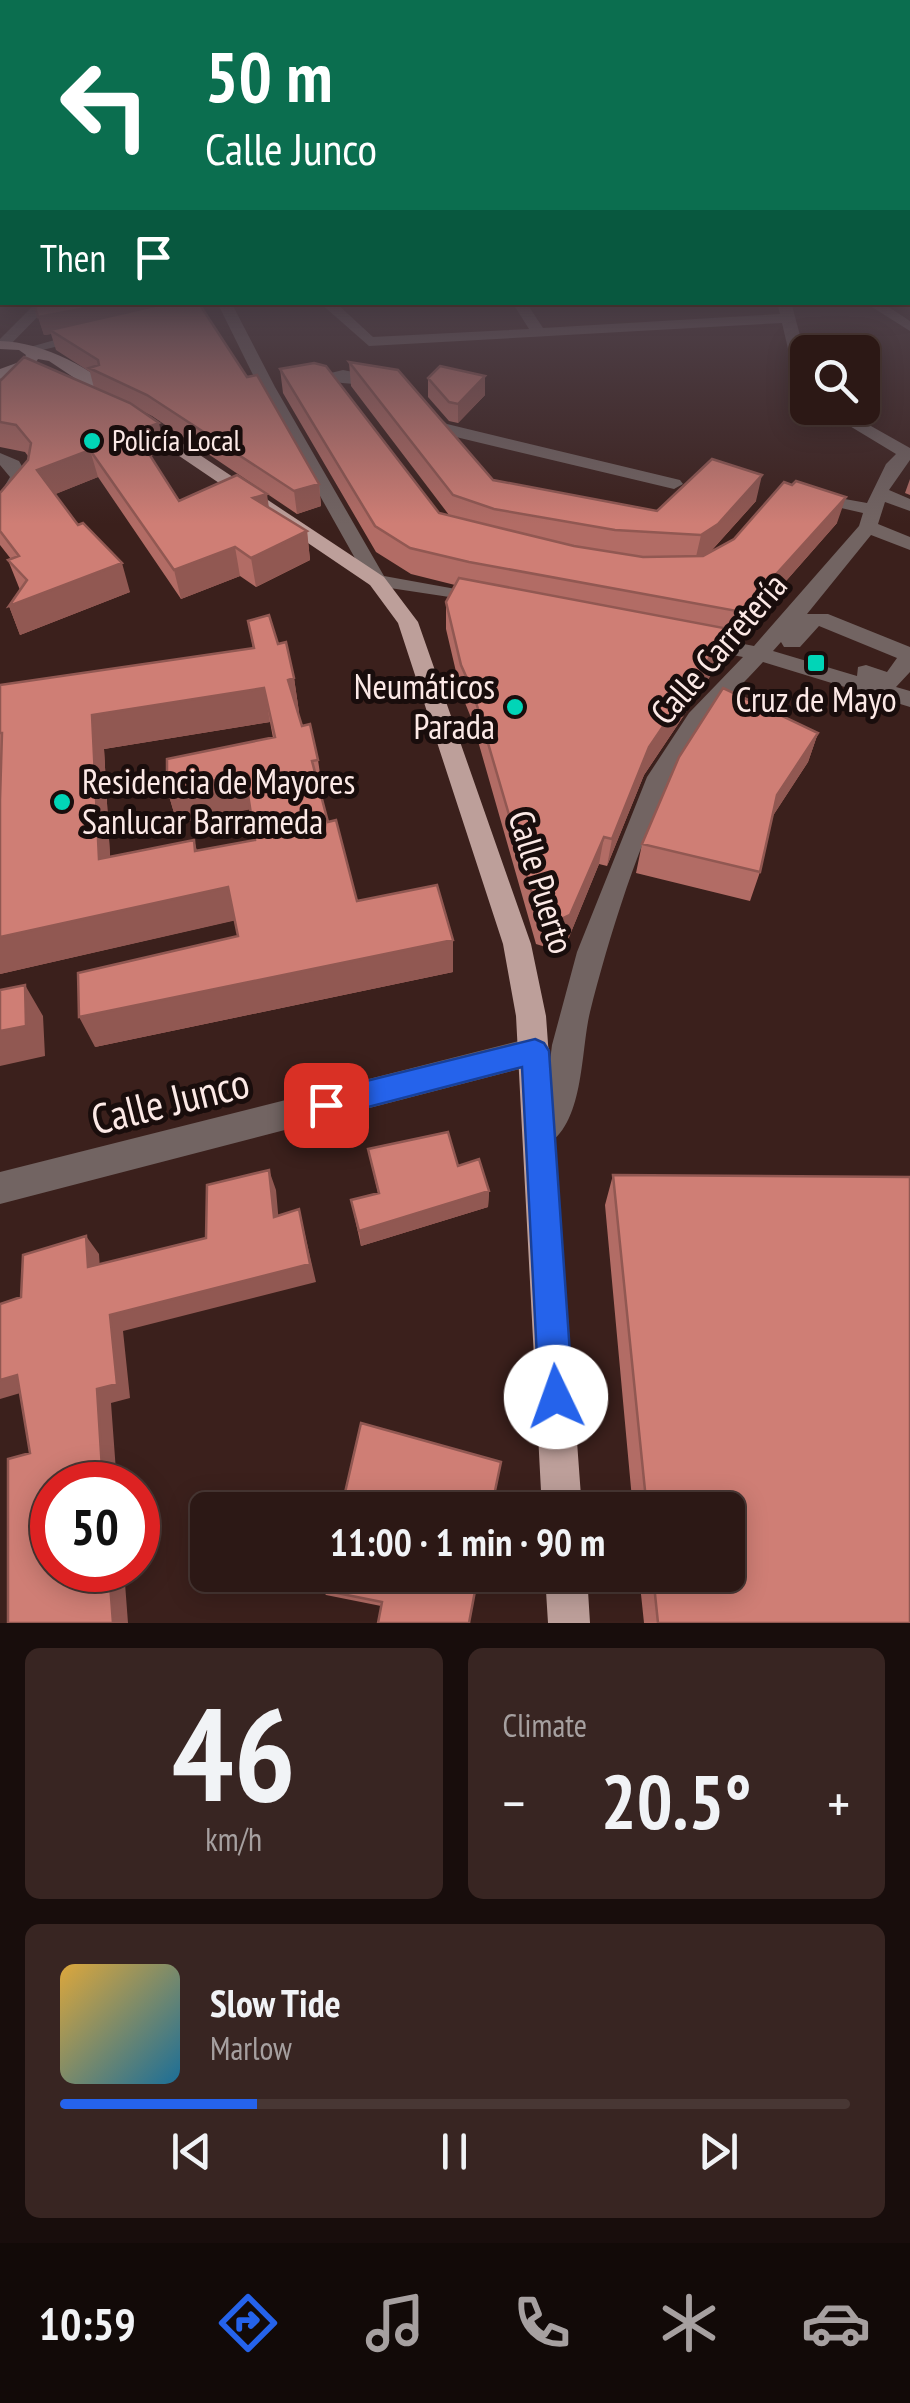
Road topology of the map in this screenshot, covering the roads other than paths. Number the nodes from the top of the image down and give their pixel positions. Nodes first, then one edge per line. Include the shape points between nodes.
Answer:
1 (5, 373) edge
2 (77, 373) edge
3 (259, 373) edge
4 (304, 381) junction
5 (267, 387) junction
6 (347, 398) edge
7 (144, 423) junction
8 (858, 425) edge
9 (908, 454) edge
10 (0, 458) edge
11 (674, 484) dead end
12 (792, 492) edge
13 (0, 504) edge
14 (910, 506) edge
15 (874, 509) junction
16 (910, 544) edge
17 (376, 580) junction
18 (440, 591) junction
19 (496, 602) edge
20 (806, 602) junction
21 (408, 622) junction
22 (663, 635) edge
23 (756, 653) junction
24 (910, 653) edge
25 (908, 694) edge
26 (535, 1051) junction
27 (540, 1132) junction
28 (0, 1188) edge
29 (561, 1492) edge
30 (567, 1592) edge
31 (569, 1623) edge

1 - 7 main road, Calle Puerto via 54,380
2 - 7 main road, Calle Puerto
3 - 5 street
4 - 5 street
4 - 6 street via 337,384
4 - 11 street via 343,374 412,394 441,428
5 - 17 street
7 - 17 main road, Calle Puerto
8 - 9 street
9 - 15 street, Calle Carretería
10 - 13 street via 19,477
12 - 15 street
14 - 15 street
15 - 16 street
15 - 20 street, Calle Carretería
17 - 18 street
17 - 21 main road, Calle Puerto
18 - 19 street
18 - 21 street via 416,601
20 - 23 street, Calle Carretería
20 - 24 street
21 - 26 main road, Calle Puerto via 517,944
22 - 23 street
23 - 25 street
23 - 27 street, Calle Carretería via 698,719 659,777 591,952 562,1093
24 - 24 street via 892,681 792,649 791,642 821,619
26 - 27 main road, Calle Puerto
26 - 28 street, Calle Junco
27 - 29 main road, Calle Puerto
30 - 31 main road

